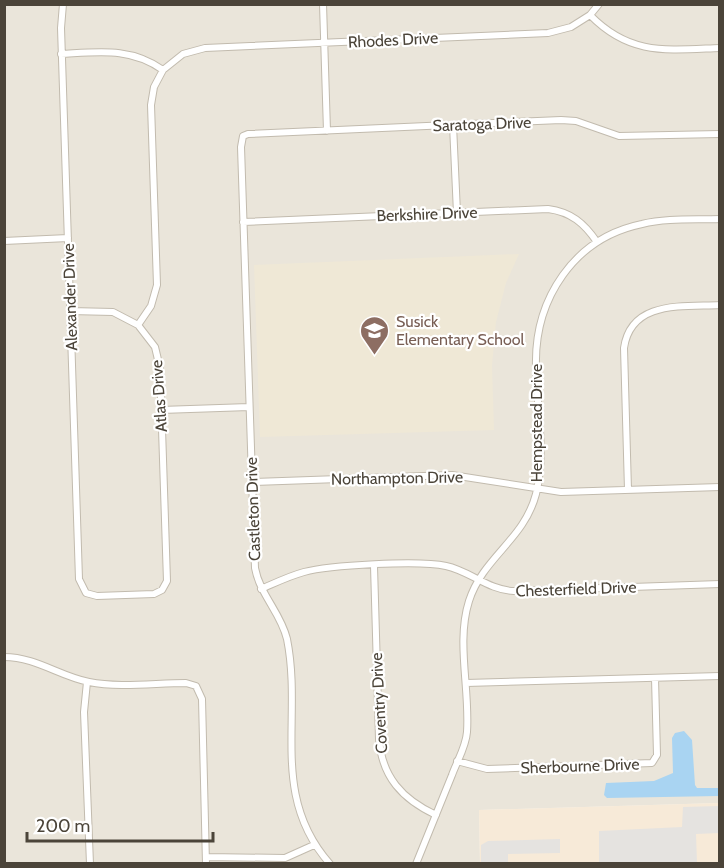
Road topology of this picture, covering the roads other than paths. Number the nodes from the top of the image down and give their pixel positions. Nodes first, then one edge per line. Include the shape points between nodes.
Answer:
1 (63, 4) edge
2 (323, 4) edge
3 (599, 4) edge
4 (590, 15) junction
5 (323, 43) junction
6 (720, 48) edge
7 (62, 54) junction
8 (163, 69) junction
9 (453, 125) junction
10 (327, 130) junction
11 (720, 134) edge
12 (243, 136) joint
13 (457, 213) junction
14 (720, 219) edge
15 (243, 222) junction
16 (68, 238) junction
17 (4, 241) edge
18 (597, 242) junction
19 (720, 305) edge
20 (70, 311) junction
21 (138, 325) junction
22 (249, 406) junction
23 (161, 410) junction
24 (252, 482) junction
25 (720, 487) edge
26 (537, 489) junction
27 (628, 490) junction
28 (374, 566) junction
29 (478, 580) junction
30 (720, 584) edge
31 (261, 589) junction
32 (162, 590) joint
33 (4, 657) edge
34 (720, 676) edge
35 (655, 678) junction
36 (87, 682) junction
37 (466, 683) junction
38 (458, 761) junction
39 (436, 815) junction
40 (314, 845) junction
41 (206, 860) edge
42 (90, 864) edge
43 (330, 864) edge
44 (416, 864) edge

1 - 7 street, Alexander Drive
2 - 5 street
3 - 4 street
4 - 5 street, Rhodes Drive via 571,27 548,33
4 - 6 street via 616,37 638,46
5 - 8 street, Rhodes Drive via 198,49 183,54
5 - 10 street
7 - 8 street via 129,53
7 - 16 street, Alexander Drive
8 - 21 street via 152,99 157,285 151,306
9 - 10 street, Saratoga Drive
9 - 11 street, Saratoga Drive via 561,120 619,136
9 - 13 street
10 - 12 street, Saratoga Drive
12 - 15 street, Castleton Drive
13 - 15 street, Berkshire Drive
13 - 18 street, Berkshire Drive via 560,211 580,222
14 - 18 street, Hempstead Drive via 641,224
15 - 22 street, Castleton Drive
16 - 17 street
16 - 20 street, Alexander Drive
18 - 26 street, Hempstead Drive via 561,276 540,321 536,346
19 - 27 street via 656,309 639,318 628,331 624,348
20 - 21 street via 113,312
20 - 32 street, Alexander Drive via 82,589 97,596 150,595
21 - 23 street, Atlas Drive via 159,357
22 - 23 street
22 - 24 street, Castleton Drive
23 - 32 street, Atlas Drive via 167,578
24 - 26 street, Northampton Drive via 452,475
24 - 31 street, Castleton Drive via 255,568
25 - 27 street, Northampton Drive
26 - 27 street, Northampton Drive
26 - 29 street, Hempstead Drive via 522,528
28 - 29 street, Chesterfield Drive via 438,564
28 - 31 street, Chesterfield Drive via 305,571
28 - 39 street, Coventry Drive via 382,760 401,793
29 - 30 street, Chesterfield Drive via 514,591
29 - 37 street, Hempstead Drive via 465,616
31 - 40 street, Castleton Drive via 281,622 287,642 294,787 300,814
33 - 36 street via 27,659
34 - 35 street
35 - 37 street
35 - 38 street, Sherbourne Drive via 657,755 652,763 487,769
36 - 41 street via 196,686 202,699
36 - 42 street via 84,712
37 - 38 street, Hempstead Drive via 467,732
38 - 39 street, Hempstead Drive
39 - 44 street, Hempstead Drive
40 - 41 street via 285,858
40 - 43 street, Castleton Drive

